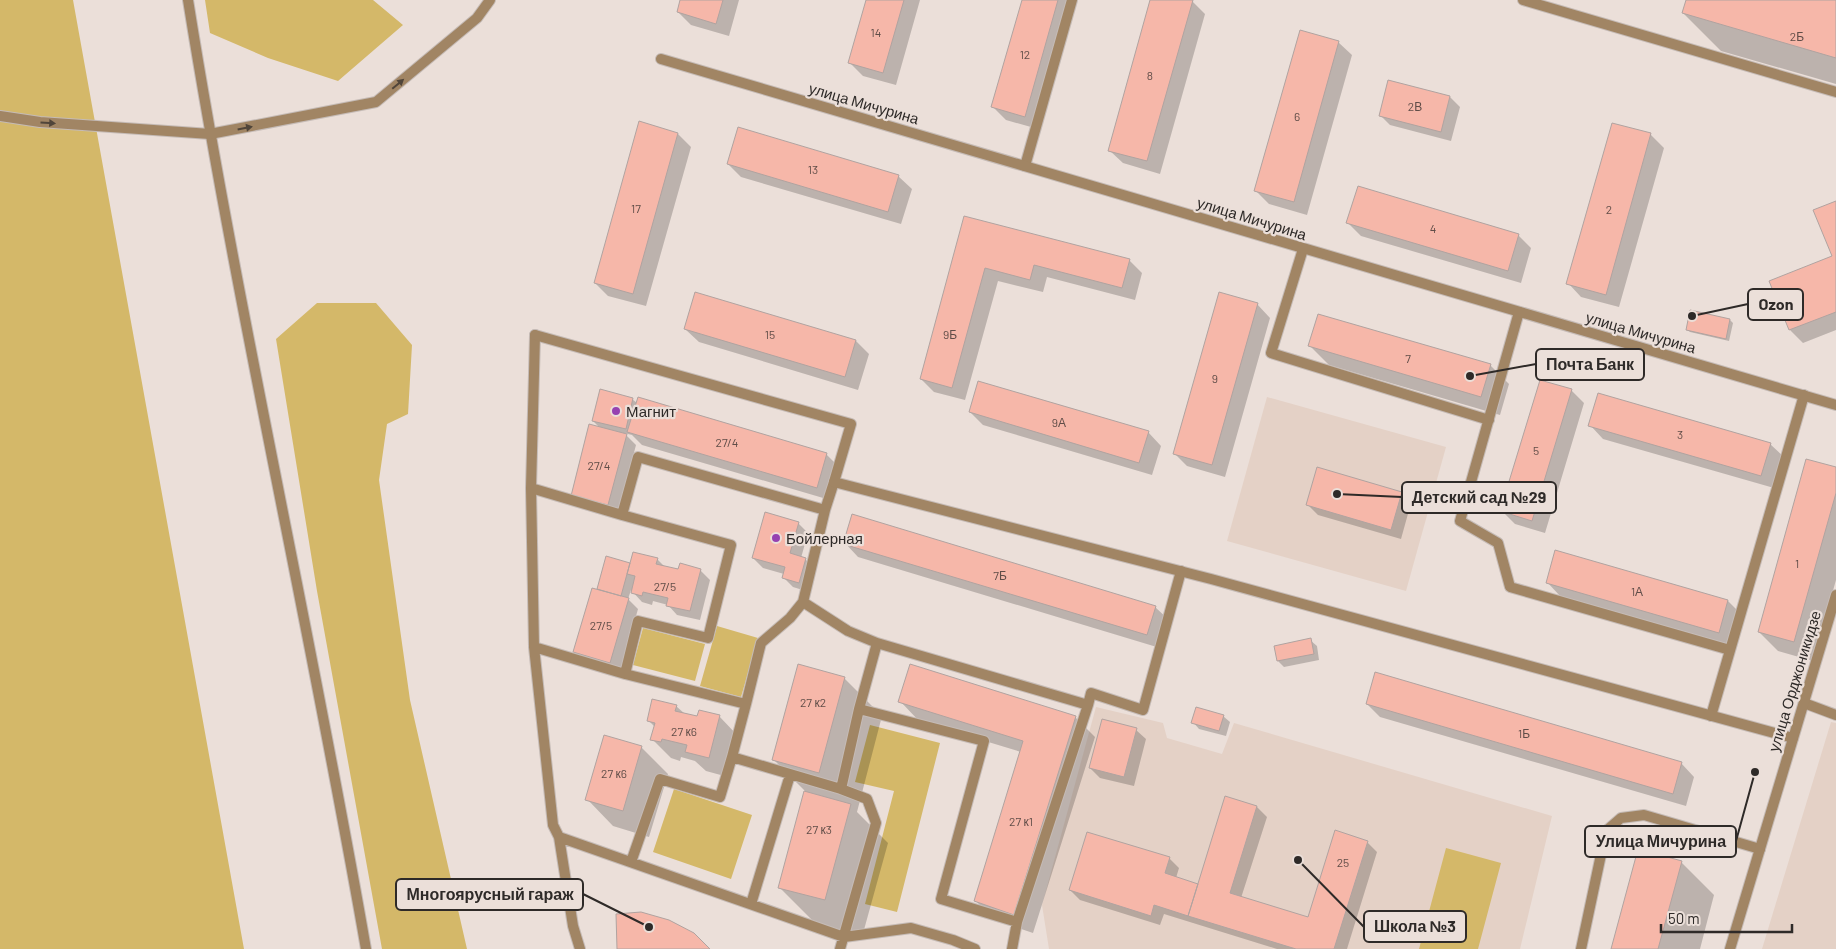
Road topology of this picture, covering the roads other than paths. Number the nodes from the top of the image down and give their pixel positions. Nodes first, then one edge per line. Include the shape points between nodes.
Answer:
1 (188, 0) edge
2 (490, 0) edge
3 (1072, 0) edge
4 (1523, 0) edge
5 (661, 59) dead end
6 (1836, 92) edge
7 (0, 116) edge
8 (210, 134) junction
9 (1025, 166) junction
10 (1303, 249) junction
11 (1519, 312) junction
12 (1804, 395) junction
13 (1836, 405) edge
14 (1489, 420) junction
15 (834, 482) junction
16 (531, 488) junction
17 (825, 510) junction
18 (622, 514) junction
19 (1181, 571) junction
20 (1836, 595) edge
21 (803, 602) junction
22 (877, 643) junction
23 (534, 647) junction
24 (1730, 650) junction
25 (625, 674) junction
26 (1804, 703) junction
27 (746, 704) junction
28 (1088, 705) junction
29 (859, 709) junction
30 (1836, 714) edge
31 (1711, 716) junction
32 (1793, 738) junction
33 (732, 756) junction
34 (790, 775) junction
35 (841, 789) junction
36 (559, 837) junction
37 (1760, 849) junction
38 (631, 862) junction
39 (751, 904) junction
40 (1017, 922) junction
41 (844, 936) junction
42 (366, 949) edge
43 (580, 949) edge
44 (840, 949) edge
45 (975, 949) edge
46 (1012, 949) edge
47 (1581, 949) edge
48 (1730, 949) edge

1 - 8 street
8 -> 2 street via 376,102 477,18
3 - 9 street
4 - 6 street
5 - 9 street, улица Мичурина
7 -> 8 street via 40,122
8 - 42 street via 344,820
9 - 10 street, улица Мичурина
10 - 11 street, улица Мичурина
10 - 14 street via 1271,352
11 - 12 street, улица Мичурина
11 - 14 street
12 - 13 street, улица Мичурина
12 - 24 street
14 - 24 street via 1460,521 1498,543 1510,587
15 - 16 street via 851,424 536,335
15 - 17 street
15 - 19 street
16 - 18 street
16 - 23 street
17 - 18 street via 638,457
17 - 21 street
18 - 25 street via 731,545 708,638 638,621
19 - 28 street via 1143,710 1091,693
19 - 31 street
20 - 26 street, улица Орджоникидзе
21 - 22 street via 848,630
21 - 27 street via 761,643
22 - 28 street
22 - 29 street
23 - 25 street
23 - 36 street via 553,825
24 - 31 street
25 - 27 street
26 - 30 street
26 - 32 street, улица Орджоникидзе
27 - 33 street
28 - 40 street
29 - 35 street
29 - 40 street via 984,741 941,899
31 - 32 street
32 - 37 street, улица Орджоникидзе
33 - 34 street
33 - 38 street via 720,798 660,779
34 - 35 street
34 - 39 street
35 - 41 street via 867,799 876,824
36 - 38 street
36 - 43 street via 573,926
37 - 47 street via 1644,815 1621,818 1606,831
37 - 48 street, улица Орджоникидзе
38 - 39 street
39 - 41 street
40 - 46 street
41 - 44 street
41 - 45 street via 911,928

